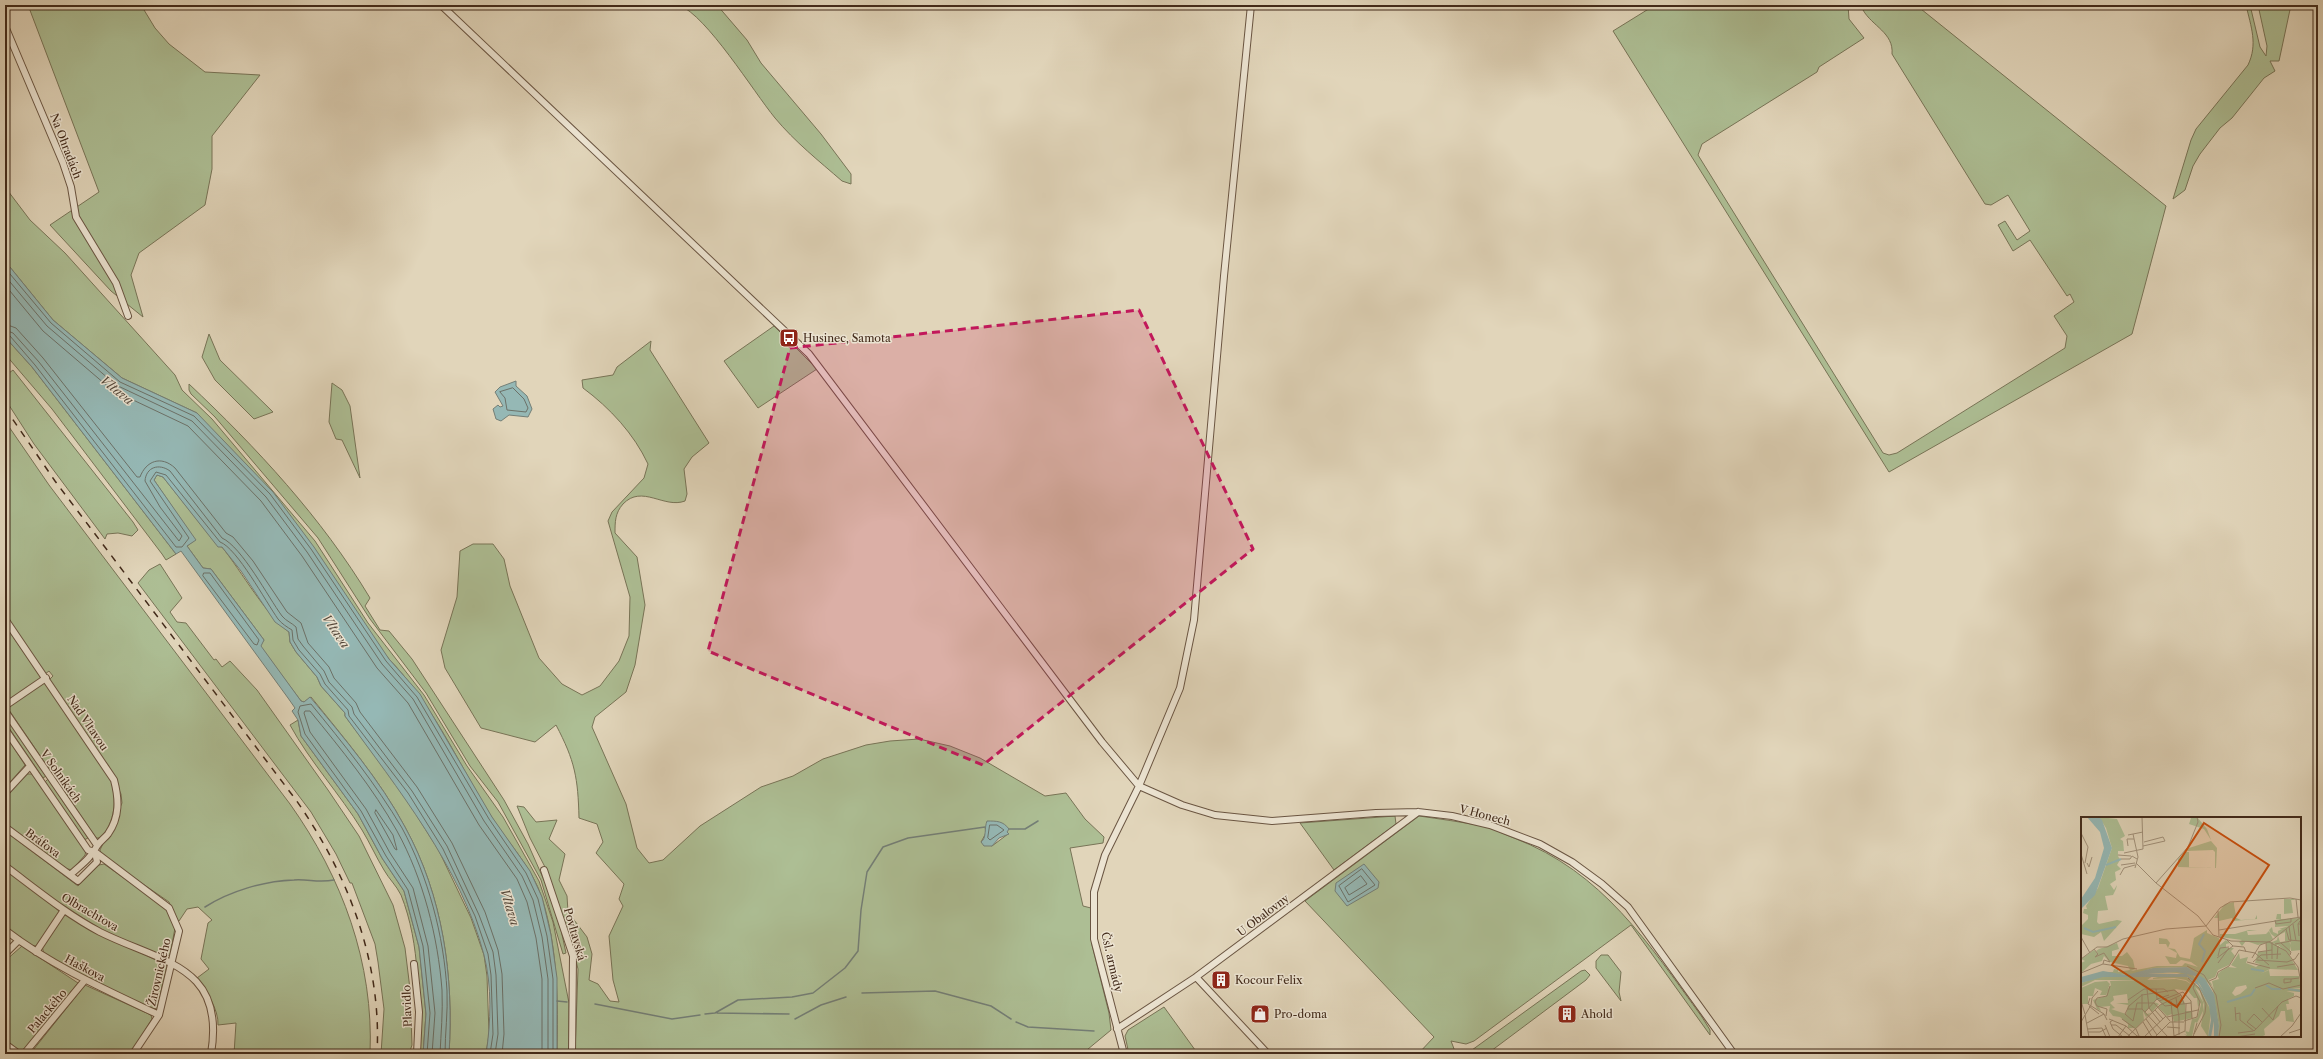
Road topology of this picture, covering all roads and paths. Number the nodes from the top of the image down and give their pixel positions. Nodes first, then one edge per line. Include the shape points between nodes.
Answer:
1 (441, 5) edge
2 (1251, 5) edge
3 (5, 26) edge
4 (128, 316) dead end
5 (5, 619) edge
6 (46, 678) junction
7 (5, 706) edge
8 (5, 711) edge
9 (5, 729) edge
10 (30, 766) junction
11 (1138, 786) junction
12 (5, 793) edge
13 (1418, 812) junction
14 (5, 827) edge
15 (97, 845) junction
16 (95, 852) junction
17 (5, 866) edge
18 (544, 870) dead end
19 (70, 875) junction
20 (64, 910) junction
21 (7, 934) edge
22 (19, 940) junction
23 (36, 952) junction
24 (5, 954) edge
25 (172, 963) junction
26 (414, 964) dead end
27 (1196, 977) junction
28 (85, 980) junction
29 (159, 1015) junction
30 (1118, 1029) junction
31 (5, 1044) edge
32 (417, 1046) junction
33 (19, 1054) edge
34 (24, 1054) edge
35 (133, 1054) edge
36 (211, 1054) edge
37 (413, 1054) edge
38 (416, 1054) edge
39 (572, 1054) edge
40 (1124, 1054) edge
41 (1268, 1054) edge
42 (1734, 1054) edge

1 - 11 street via 809,354
2 - 11 street, Čsl. armády via 1194,620 1180,688
3 - 4 street, Na Ohradách via 63,163 71,187 76,217 116,283
5 - 6 street, Nad Vltavou
6 - 7 street
6 - 15 street, Nad Vltavou via 114,780 118,806 115,818 107,835
8 - 15 street, V Solníkách
9 - 10 street, V Solníkách
10 - 12 street
10 - 16 street, V Solníkách via 88,850
11 - 13 street, V Honech via 1193,809 1250,820 1282,821
11 - 30 street, Čsl. armády via 1105,855 1094,892 1094,938
13 - 27 street, U Obalovny
13 - 42 street, V Honech via 1490,824 1516,833 1572,862 1602,884 1628,907
14 - 19 street, Bráfova
15 - 16 street
16 - 19 street
16 - 19 street via 97,862 78,881
16 - 25 street, Žirovnického via 169,908 179,931
17 - 20 street, Olbrachtova
18 - 39 street, Povltavská via 573,956
20 - 23 street
20 - 25 street, Olbrachtova via 100,932
21 - 22 street, Haškova
22 - 23 street, Haškova
22 - 24 street
23 - 28 street, Haškova
25 - 29 street, Žirovnického
25 - 36 street, Olbrachtova via 186,971 200,986 211,1007 215,1022
26 - 32 street, Plavidlo via 418,1012
27 - 30 street, U Obalovny
27 - 41 street
28 - 29 street, Haškova
28 - 34 street, Palackého
29 - 35 street, Žirovnického
30 - 40 street, Čsl. armády
31 - 33 street
32 - 37 street, Plavidlo
32 - 38 street, Plavidlo

